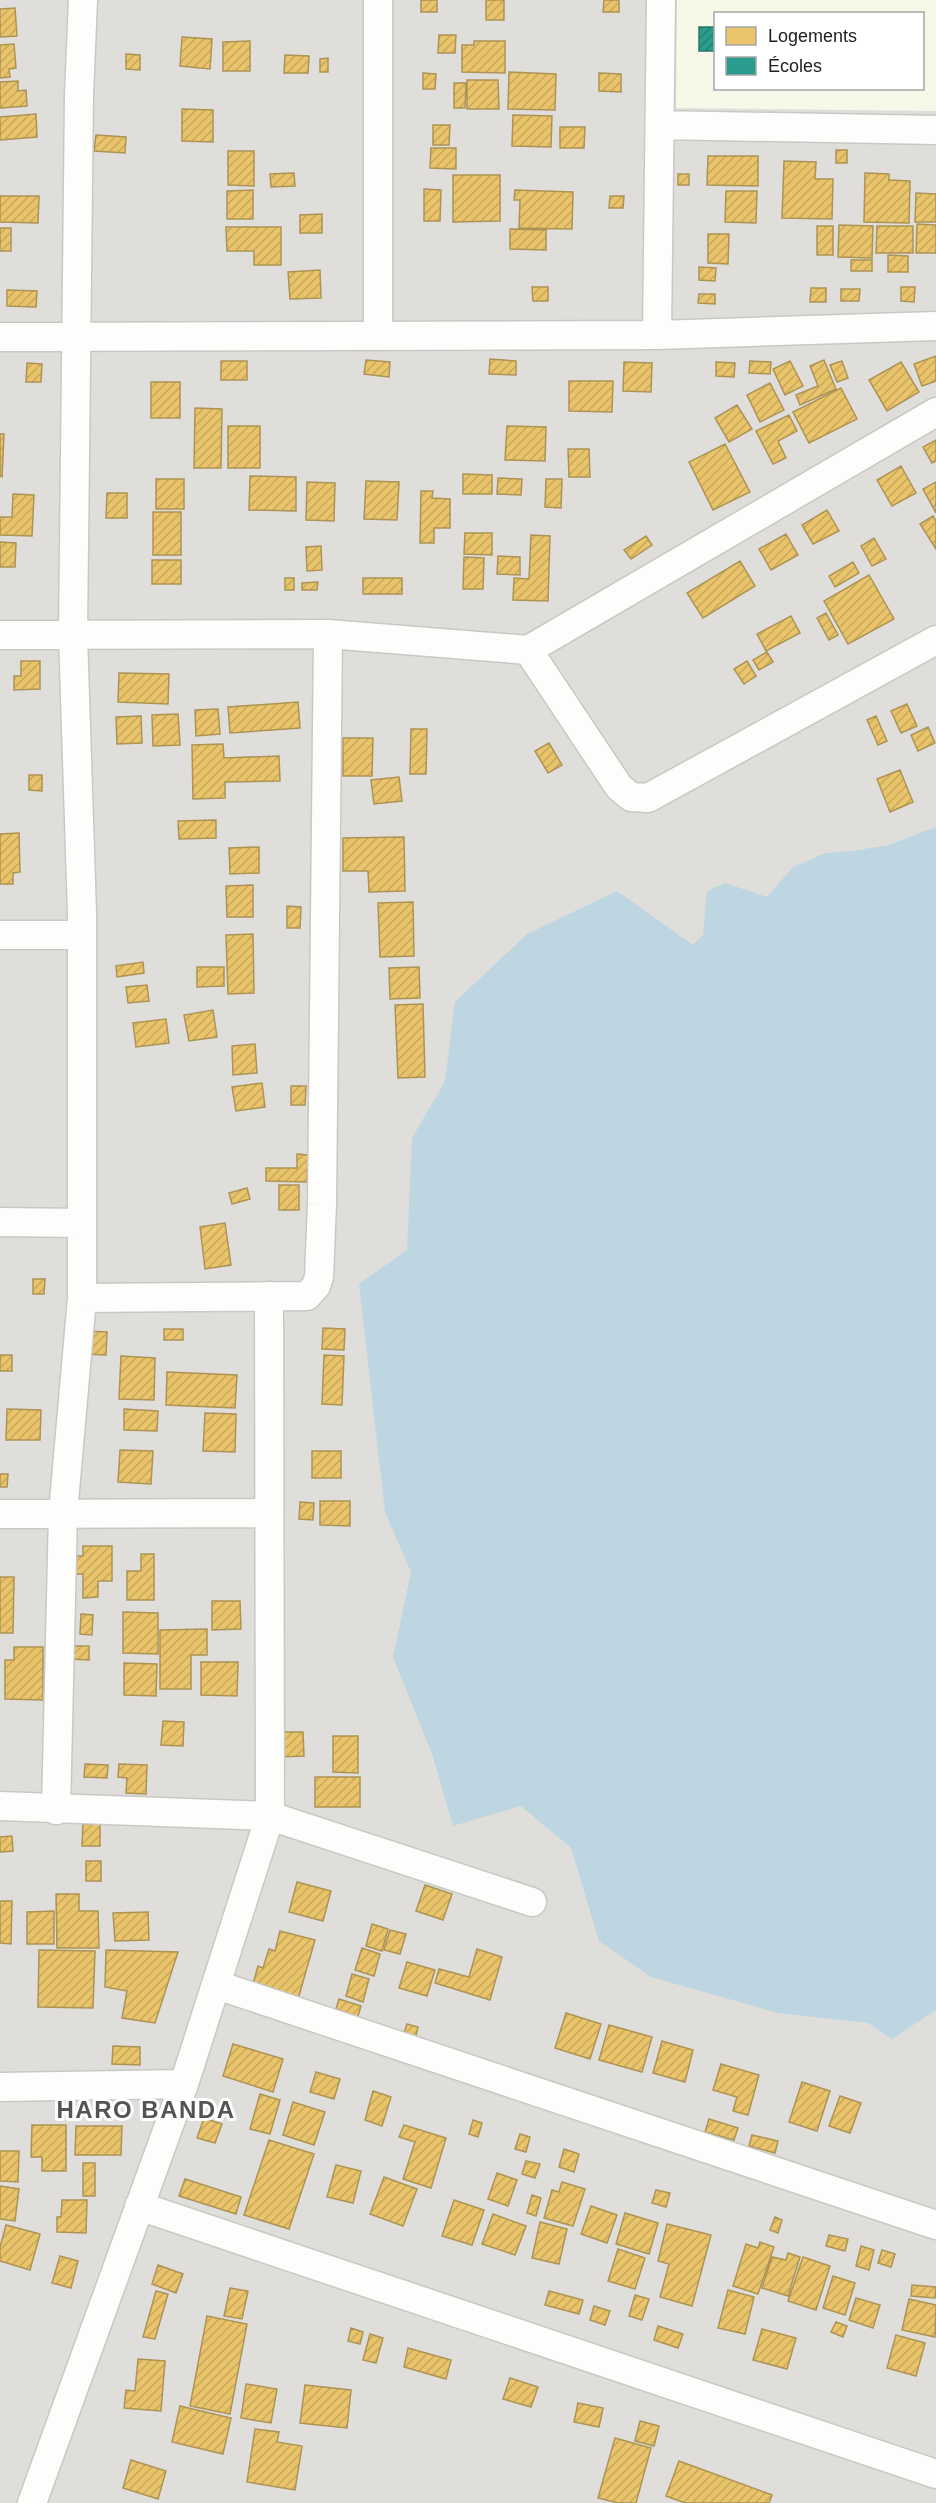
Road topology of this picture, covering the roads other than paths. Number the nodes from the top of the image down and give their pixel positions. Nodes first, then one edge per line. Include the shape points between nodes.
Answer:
1 (83, 0) edge
2 (378, 0) edge
3 (661, 0) edge
4 (660, 125) junction
5 (936, 130) edge
6 (936, 326) edge
7 (76, 335) junction
8 (657, 335) junction
9 (378, 336) junction
10 (0, 337) edge
11 (936, 412) edge
12 (328, 634) junction
13 (0, 635) edge
14 (73, 635) junction
15 (936, 640) edge
16 (528, 650) junction
17 (0, 935) edge
18 (82, 936) junction
19 (0, 1222) edge
20 (82, 1223) junction
21 (268, 1296) junction
22 (82, 1298) junction
23 (63, 1513) junction
24 (268, 1513) junction
25 (0, 1514) edge
26 (0, 1806) edge
27 (56, 1810) junction
28 (270, 1816) junction
29 (532, 1902) dead end
30 (217, 1985) junction
31 (184, 2084) junction
32 (0, 2087) edge
33 (139, 2206) junction
34 (936, 2225) edge
35 (936, 2474) edge
36 (32, 2503) edge

1 - 7 street
2 - 9 street
3 - 4 street
4 - 5 street
4 - 8 street
6 - 8 street
7 - 9 street
7 - 10 street
7 - 14 street
8 - 9 street
11 - 16 street
12 - 14 street
12 - 16 street
12 - 21 street via 319,1277 307,1296
13 - 14 street
14 - 18 street
15 - 16 street via 648,798 631,797 620,787
17 - 18 street
18 - 20 street
19 - 20 street
20 - 22 street
21 - 22 street
21 - 24 street
22 - 23 street
23 - 24 street
23 - 25 street
23 - 27 street
24 - 28 street
26 - 27 street
27 - 28 street
28 - 29 street
28 - 30 street
30 - 31 street
30 - 34 street
31 - 32 street
31 - 33 street
33 - 35 street
33 - 36 street

